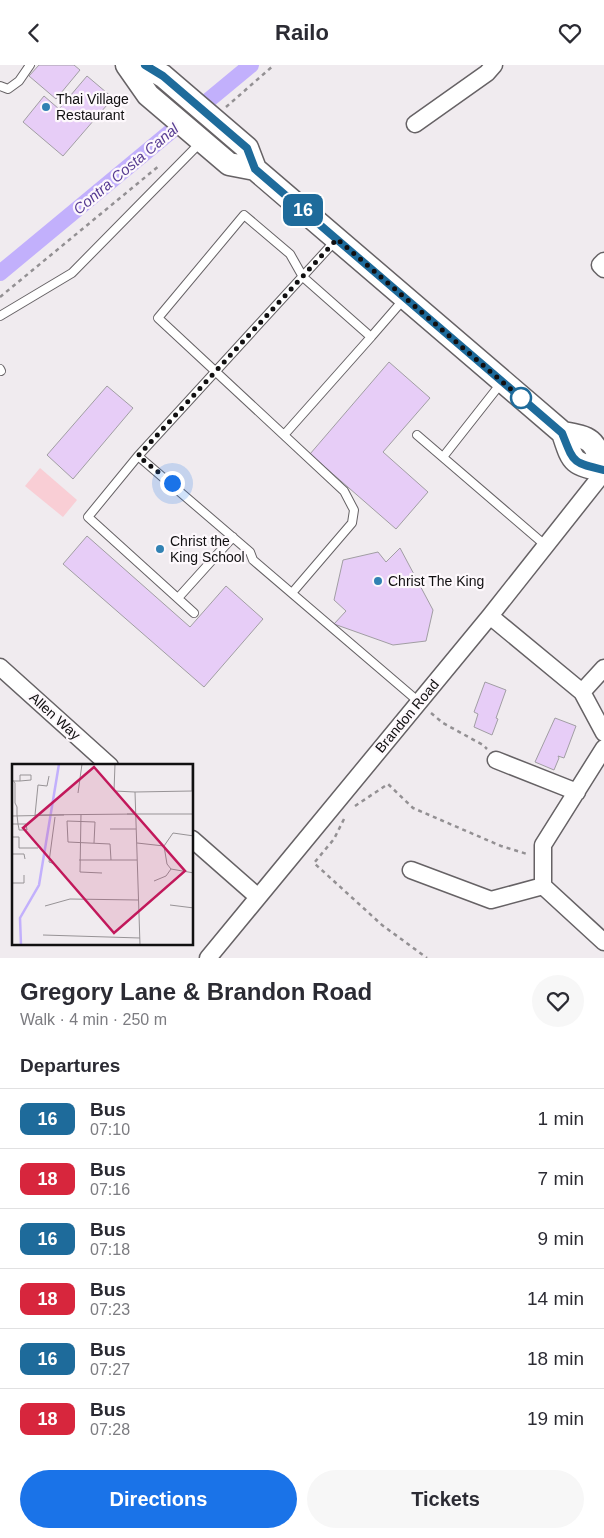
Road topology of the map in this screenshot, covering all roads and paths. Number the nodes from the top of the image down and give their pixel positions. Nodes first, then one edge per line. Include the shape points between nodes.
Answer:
1 (30, 65) edge
2 (127, 65) edge
3 (145, 65) edge
4 (274, 65) edge
5 (494, 65) edge
6 (0, 86) edge
7 (211, 117) junction
8 (415, 124) dead end
9 (197, 136) junction
10 (164, 162) dead end
11 (255, 169) junction
12 (337, 239) junction
13 (604, 261) edge
14 (604, 269) edge
15 (303, 277) junction
16 (0, 297) edge
17 (406, 297) junction
18 (0, 316) edge
19 (370, 337) junction
20 (216, 371) junction
21 (502, 381) junction
22 (284, 435) junction
23 (417, 435) dead end
24 (138, 456) junction
25 (443, 457) junction
26 (604, 470) edge
27 (233, 537) junction
28 (545, 545) junction
29 (292, 593) junction
30 (178, 598) junction
31 (194, 613) dead end
32 (490, 616) junction
33 (0, 667) edge
34 (604, 668) edge
35 (582, 691) junction
36 (419, 702) junction
37 (604, 733) edge
38 (604, 748) edge
39 (496, 760) joint
40 (109, 764) edge
41 (577, 792) junction
42 (349, 811) dead end
43 (345, 818) dead end
44 (194, 841) edge
45 (543, 858) junction
46 (410, 870) dead end
47 (543, 886) junction
48 (258, 897) junction
49 (604, 942) edge
50 (208, 958) edge
51 (428, 958) edge

1 - 6 lane via 19,81 8,89
2 - 9 main road via 148,95
3 - 7 main road
4 - 7 path
5 - 8 street
7 - 11 main road via 247,148
9 - 11 main road via 229,164
9 - 18 lane via 72,273
10 - 16 path
11 - 12 main road
12 - 15 lane
12 - 17 main road
13 - 14 street via 600,265
15 - 19 lane
15 - 20 lane
15 - 20 lane via 290,254 244,215 158,318
17 - 19 lane
17 - 21 main road
19 - 22 lane
20 - 22 lane
20 - 24 lane
21 - 25 lane
21 - 26 main road via 562,433 576,461
22 - 29 lane via 344,491 354,510 352,523
23 - 25 lane
24 - 27 lane
24 - 30 lane via 88,517
25 - 28 lane
26 - 28 street, Brandon Road
27 - 29 lane via 250,552 253,560
27 - 30 lane
28 - 32 street, Brandon Road
29 - 36 lane
30 - 31 lane
32 - 35 street
32 - 36 street, Brandon Road
33 - 40 street, Allen Way
34 - 35 street
35 - 37 street
36 - 39 path via 443,723 483,745
36 - 48 street, Brandon Road
38 - 41 street
39 - 41 street
41 - 45 street via 543,845
42 - 45 path via 388,784 413,808 501,846
43 - 51 path via 334,839 314,863 382,925
44 - 48 street
45 - 47 street
46 - 47 street via 491,901
47 - 49 street
48 - 50 street, Brandon Road

